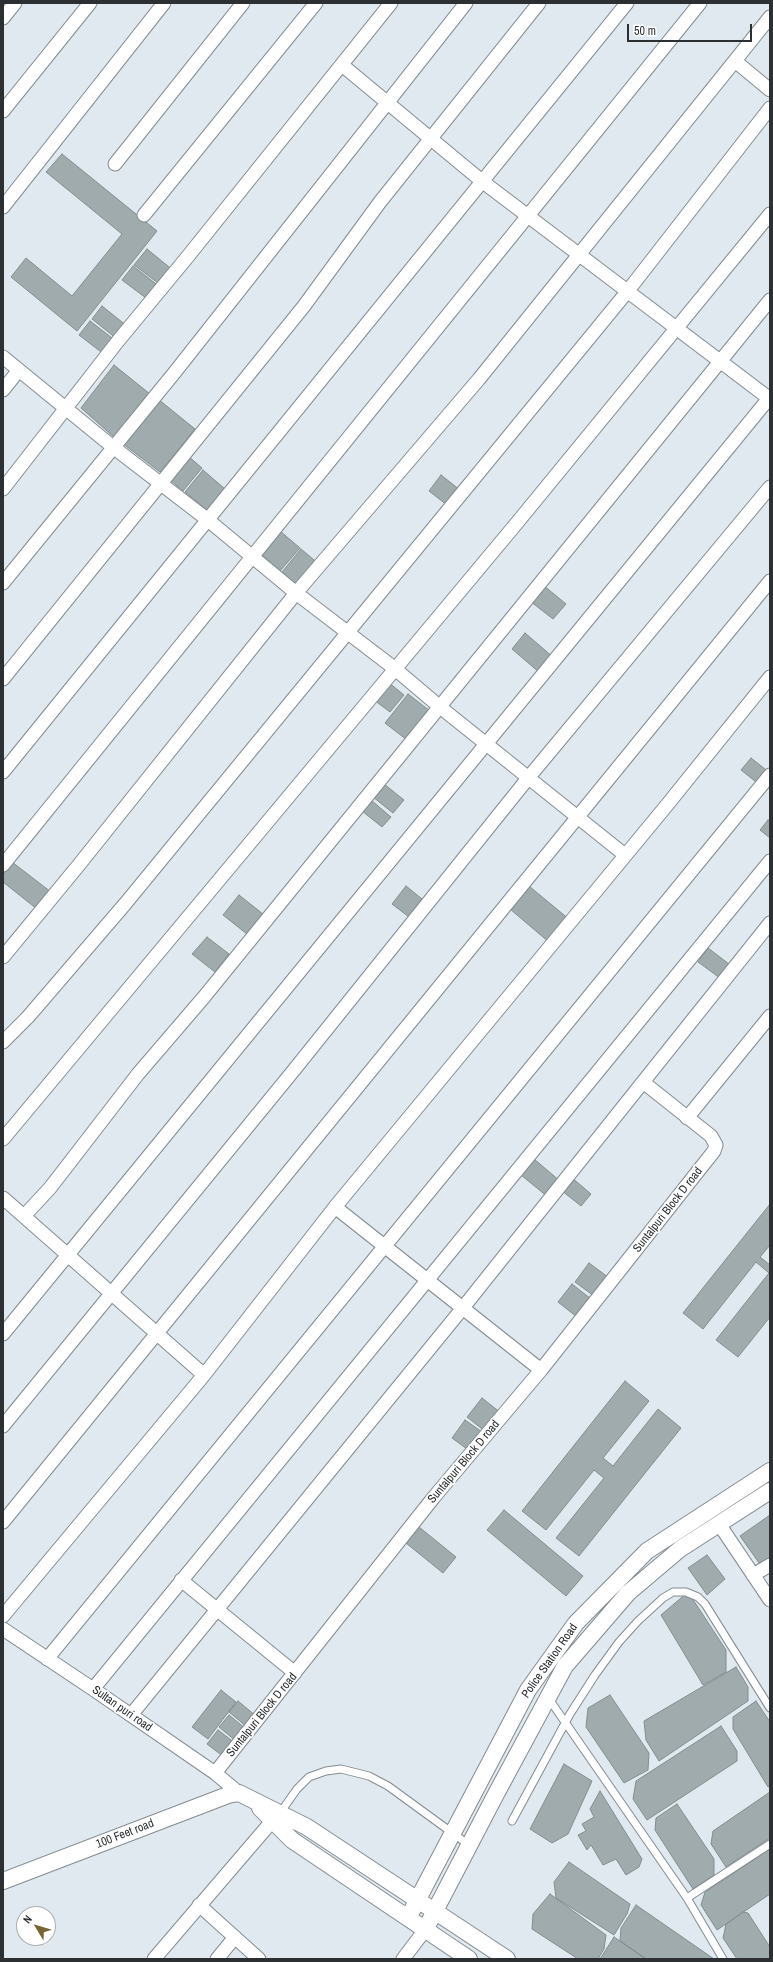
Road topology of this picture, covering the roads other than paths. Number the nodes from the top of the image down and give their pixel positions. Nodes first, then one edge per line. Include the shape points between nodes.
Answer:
1 (15, 3) edge
2 (90, 3) edge
3 (164, 3) edge
4 (243, 3) edge
5 (316, 3) edge
6 (391, 3) edge
7 (466, 3) edge
8 (539, 3) edge
9 (627, 3) edge
10 (700, 3) edge
11 (770, 17) edge
12 (3, 18) edge
13 (734, 61) junction
14 (342, 65) junction
15 (770, 90) edge
16 (388, 103) junction
17 (770, 108) edge
18 (3, 111) edge
19 (430, 138) junction
20 (115, 164) dead end
21 (483, 182) junction
22 (3, 207) edge
23 (770, 214) edge
24 (144, 215) dead end
25 (529, 217) junction
26 (578, 255) junction
27 (627, 292) junction
28 (770, 300) edge
29 (676, 329) junction
30 (3, 357) edge
31 (720, 362) junction
32 (19, 370) junction
33 (3, 390) edge
34 (770, 398) edge
35 (66, 408) junction
36 (113, 447) junction
37 (161, 482) junction
38 (770, 488) edge
39 (3, 489) edge
40 (208, 520) junction
41 (253, 557) junction
42 (770, 581) edge
43 (3, 583) edge
44 (296, 593) junction
45 (347, 633) junction
46 (394, 668) junction
47 (770, 677) edge
48 (3, 679) edge
49 (440, 707) junction
50 (485, 744) junction
51 (3, 772) edge
52 (770, 775) edge
53 (530, 778) junction
54 (577, 817) junction
55 (625, 855) junction
56 (770, 861) edge
57 (3, 865) edge
58 (770, 923) edge
59 (3, 957) edge
60 (770, 1016) edge
61 (3, 1042) edge
62 (643, 1082) junction
63 (687, 1118) junction
64 (3, 1139) edge
65 (3, 1198) edge
66 (334, 1207) junction
67 (24, 1216) junction
68 (384, 1246) junction
69 (68, 1256) junction
70 (428, 1281) junction
71 (111, 1293) junction
72 (462, 1309) junction
73 (3, 1334) edge
74 (156, 1334) junction
75 (541, 1370) junction
76 (204, 1375) junction
77 (3, 1426) edge
78 (770, 1471) edge
79 (770, 1491) edge
80 (3, 1522) edge
81 (719, 1524) junction
82 (770, 1564) edge
83 (753, 1575) junction
84 (181, 1580) junction
85 (770, 1600) edge
86 (217, 1610) junction
87 (3, 1616) edge
88 (3, 1629) edge
89 (47, 1659) junction
90 (296, 1673) junction
91 (93, 1689) junction
92 (548, 1698) junction
93 (770, 1708) edge
94 (131, 1715) junction
95 (565, 1723) junction
96 (215, 1773) junction
97 (243, 1794) junction
98 (277, 1817) junction
99 (512, 1821) dead end
100 (452, 1834) junction
101 (770, 1844) edge
102 (469, 1845) junction
103 (3, 1881) edge
104 (687, 1898) junction
105 (418, 1900) junction
106 (199, 1905) junction
107 (435, 1911) junction
108 (408, 1918) junction
109 (425, 1930) junction
110 (235, 1937) junction
111 (154, 1959) edge
112 (217, 1959) edge
113 (260, 1959) edge
114 (403, 1959) edge
115 (468, 1959) edge
116 (507, 1959) edge
117 (724, 1959) edge

1 - 12 street
2 - 18 street
3 - 22 street
4 - 20 street
5 - 24 street
6 - 14 street
7 - 16 street
8 - 19 street
9 - 21 street
10 - 25 street
11 - 13 street
13 - 15 street
13 - 26 street
14 - 16 street
14 - 35 street
16 - 19 street
16 - 36 street
17 - 27 street
19 - 21 street
19 - 37 street via 309,300
21 - 25 street
21 - 40 street
23 - 29 street
25 - 26 street
25 - 41 street
26 - 27 street
26 - 44 street via 479,379
27 - 29 street
27 - 45 street
28 - 31 street
29 - 31 street
29 - 46 street
30 - 32 street
31 - 34 street
31 - 49 street
32 - 33 street
32 - 35 street
34 - 50 street
35 - 36 street
35 - 39 street
36 - 37 street
36 - 43 street
37 - 40 street
37 - 48 street
38 - 53 street
40 - 41 street
40 - 51 street
41 - 44 street
41 - 57 street
42 - 54 street
44 - 45 street
44 - 59 street
45 - 46 street
45 - 61 street via 85,951
46 - 49 street
46 - 64 street
47 - 55 street
49 - 50 street
49 - 67 street via 204,997 138,1074 50,1188
50 - 53 street
50 - 69 street
52 - 68 street
53 - 54 street
53 - 71 street
54 - 55 street
54 - 74 street
55 - 66 street
56 - 70 street
58 - 62 street
60 - 63 street
62 - 63 street
62 - 72 street
63 - 75 street, Suntalpuri Block D road via 711,1136 716,1145 714,1151
65 - 67 street
66 - 68 street
66 - 76 street
67 - 69 street
68 - 70 street
68 - 89 street
69 - 71 street
69 - 73 street
70 - 72 street
70 - 84 street
71 - 74 street
71 - 77 street
72 - 75 street
72 - 86 street
74 - 76 street
74 - 80 street
75 - 90 street, Suntalpuri Block D road via 434,1497
76 - 87 street
78 - 100 street, Police Station Road via 647,1551 576,1622 528,1690
79 - 81 street, Police Station Road
81 - 83 street
81 - 92 street, Police Station Road via 680,1549 628,1593 565,1666
82 - 83 street
83 - 85 street
84 - 86 street
84 - 91 street
86 - 90 street
86 - 94 street
88 - 89 street, Sultan puri road
89 - 91 street, Sultan puri road
90 - 96 street, Suntalpuri Block D road
91 - 94 street, Sultan puri road
92 - 95 lane
92 - 102 street, Police Station Road
93 - 95 lane via 704,1604 693,1594 680,1590 663,1598 619,1642
94 - 96 street, Sultan puri road
95 - 99 lane
95 - 104 lane
96 - 97 street, Sultan puri road
97 - 98 street
97 - 103 street, 100 Feet road via 228,1795
98 - 100 lane via 297,1788 309,1777 341,1769 369,1776 388,1786
98 - 105 street via 307,1826
98 - 106 street
98 - 108 street via 292,1840
100 - 102 lane
100 - 105 street, Police Station Road
101 - 104 lane
102 - 107 street, Police Station Road
104 - 117 lane
105 - 107 street
105 - 108 street, Police Station Road
106 - 110 street
106 - 111 street
107 - 109 street, Police Station Road
107 - 116 street
108 - 109 street
109 - 114 street
109 - 115 street
110 - 112 street
110 - 113 street

